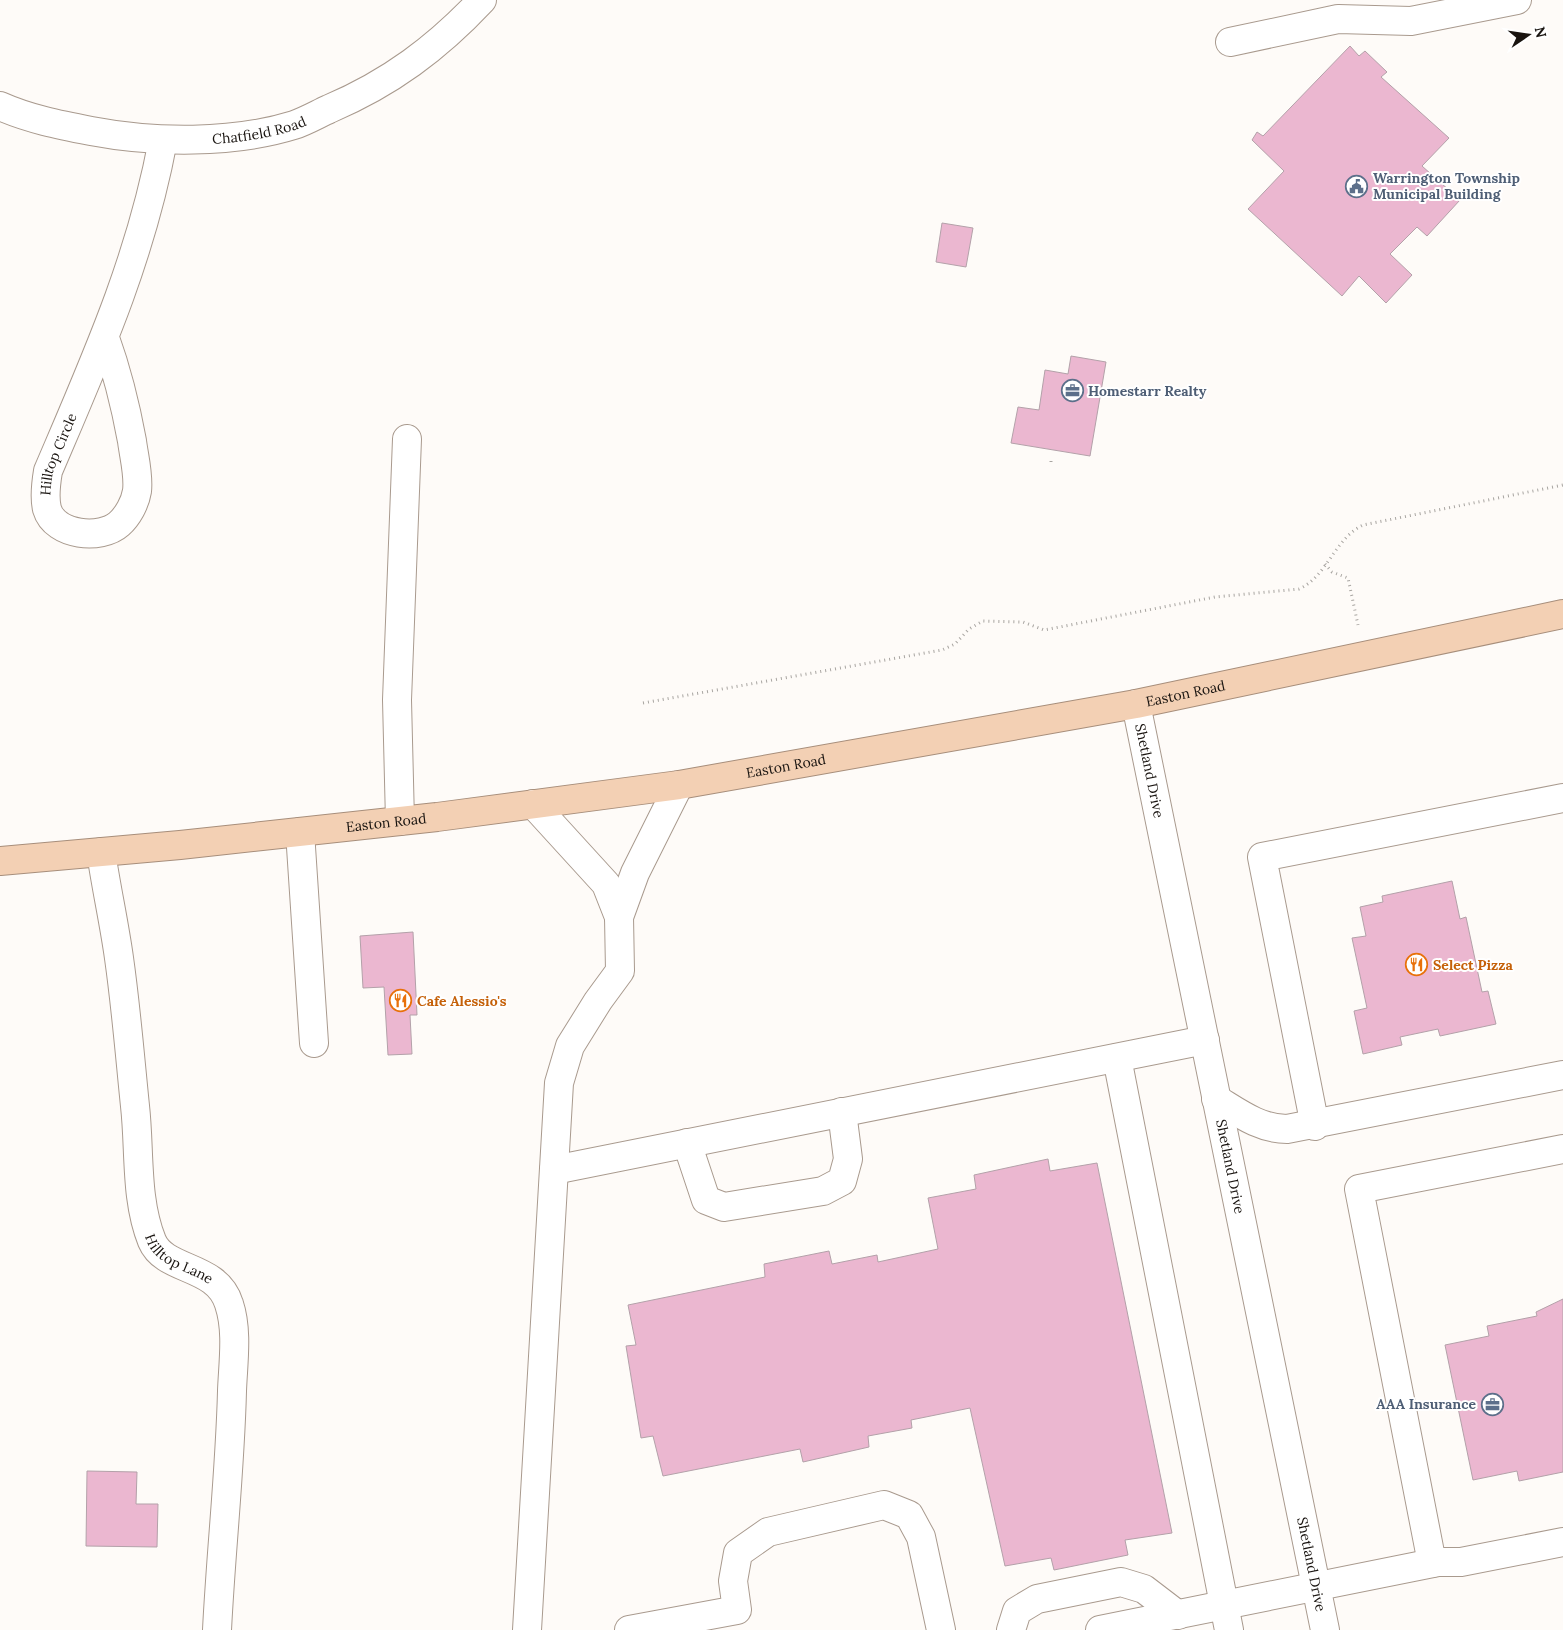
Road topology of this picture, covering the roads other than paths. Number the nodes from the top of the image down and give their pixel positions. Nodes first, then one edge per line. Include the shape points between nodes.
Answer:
1 (482, 0) edge
2 (1517, 0) edge
3 (1230, 42) dead end
4 (0, 106) edge
5 (163, 140) junction
6 (105, 338) junction
7 (406, 439) dead end
8 (1563, 614) edge
9 (1136, 704) junction
10 (679, 785) junction
11 (1563, 798) edge
12 (533, 804) junction
13 (400, 821) junction
14 (300, 832) junction
15 (101, 852) junction
16 (0, 861) edge
17 (619, 917) junction
18 (1205, 1040) junction
19 (314, 1043) dead end
20 (1117, 1058) junction
21 (1563, 1075) edge
22 (1216, 1099) junction
23 (842, 1112) junction
24 (1315, 1126) junction
25 (687, 1143) junction
26 (1563, 1149) edge
27 (554, 1170) junction
28 (1563, 1542) edge
29 (1432, 1563) junction
30 (1316, 1587) junction
31 (1178, 1615) junction
32 (1227, 1618) edge
33 (217, 1630) edge
34 (527, 1630) edge
35 (629, 1630) edge
36 (941, 1630) edge
37 (1011, 1630) edge
38 (1100, 1630) edge
39 (1325, 1630) edge

1 - 5 street, Chatfield Road via 454,30 415,62 356,98 295,124 258,133
2 - 3 street via 1412,21 1338,19
4 - 5 street, Chatfield Road via 46,122 112,135
5 - 6 street, Hilltop Circle via 134,260
6 - 6 street, Hilltop Circle via 48,471 48,510 57,524 75,533 95,532 118,525 131,509 137,490 136,466 120,377
7 - 13 street via 397,700
8 - 9 highway, Easton Road
9 - 10 highway, Easton Road
9 - 18 street, Shetland Drive
10 - 12 highway, Easton Road
10 - 17 street via 635,873
11 - 24 street via 1262,857
12 - 13 highway, Easton Road
12 - 17 street via 606,884
13 - 14 highway, Easton Road
14 - 15 highway, Easton Road
14 - 19 street
15 - 16 highway, Easton Road
15 - 33 street, Hilltop Lane via 119,957 142,1202 147,1221 153,1242 161,1254 218,1285 229,1303 234,1337 231,1444
17 - 27 street via 620,971 570,1046 558,1083
18 - 20 street
18 - 22 street, Shetland Drive
20 - 23 street
20 - 32 street
21 - 24 street
22 - 24 street via 1271,1129
22 - 30 street, Shetland Drive
23 - 25 street
23 - 25 street via 848,1159 842,1181 823,1191 724,1207 706,1200
25 - 27 street
26 - 29 street via 1359,1188
27 - 34 street
28 - 29 street via 1461,1562
29 - 30 street
30 - 32 street
30 - 39 street, Shetland Drive
31 - 32 street
31 - 37 street via 1144,1589 1121,1582 1037,1599 1017,1611
31 - 38 street
35 - 36 street via 737,1610 733,1581 738,1553 768,1532 884,1505 909,1515 921,1537

